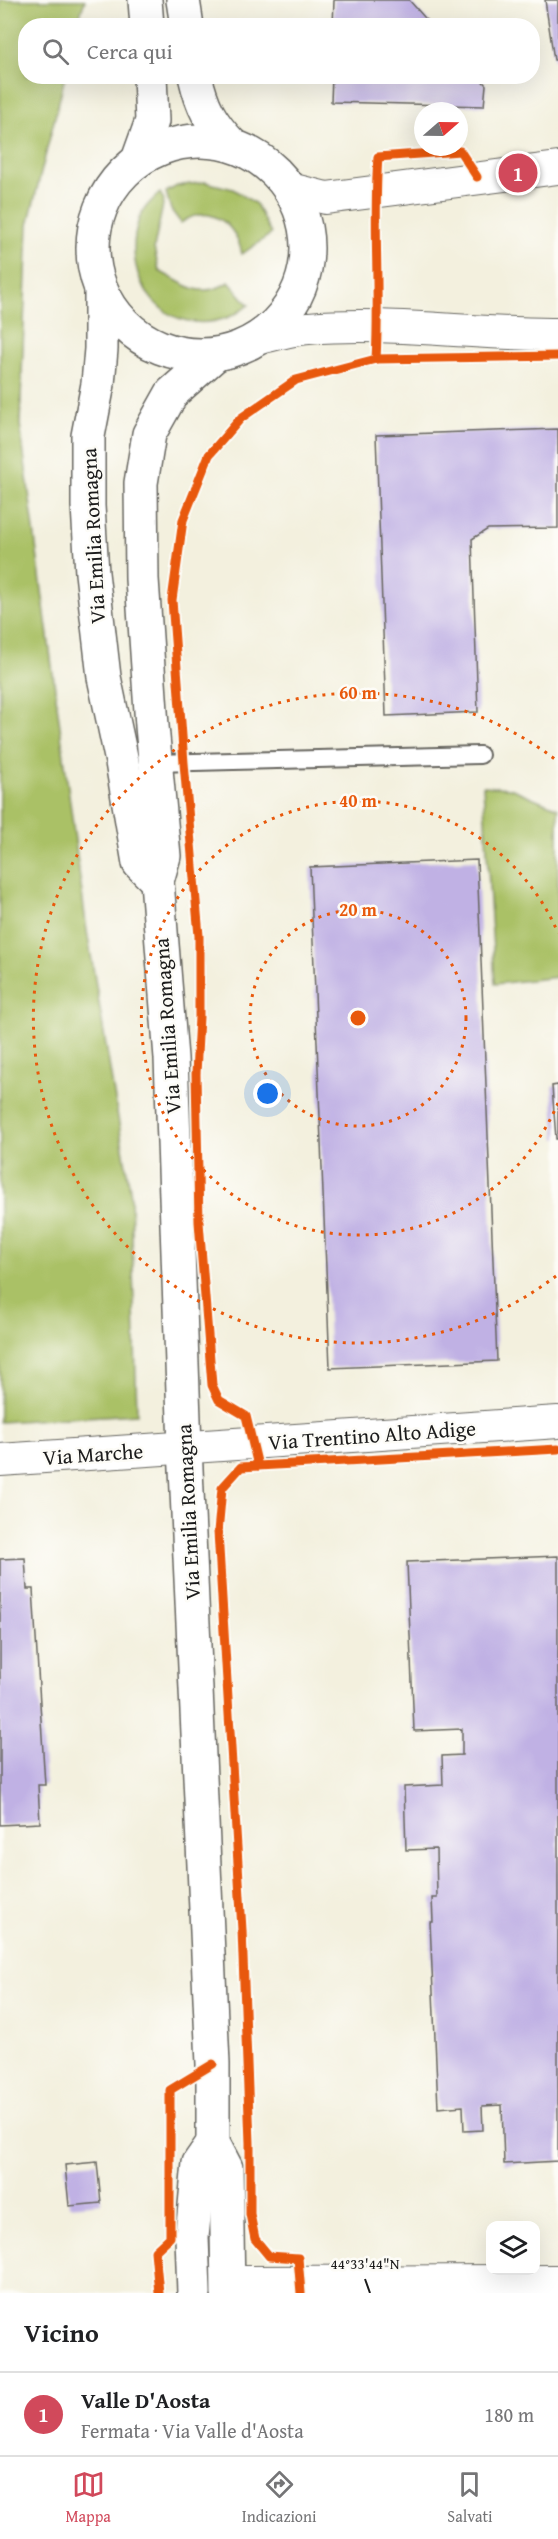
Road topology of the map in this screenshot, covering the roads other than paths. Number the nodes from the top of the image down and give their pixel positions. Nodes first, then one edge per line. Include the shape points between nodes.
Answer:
1 (145, 0) edge
2 (183, 0) edge
3 (146, 18) edge
4 (186, 18) edge
5 (150, 84) edge
6 (197, 84) edge
7 (231, 144) junction
8 (138, 160) junction
9 (558, 168) edge
10 (290, 189) junction
11 (101, 290) junction
12 (558, 334) edge
13 (260, 338) junction
14 (215, 355) junction
15 (480, 755) dead end
16 (156, 763) junction
17 (157, 881) junction
18 (558, 1422) edge
19 (185, 1448) junction
20 (0, 1461) edge
21 (213, 2143) junction
22 (558, 2281) edge
23 (228, 2288) edge
24 (194, 2293) edge

1 - 3 street
2 - 4 street
5 - 8 street, Via Emilia Romagna via 152,121
6 - 7 street, Via Emilia Romagna via 212,123
7 - 8 street, Via Emilia Romagna via 182,141
7 - 10 street, Via Emilia Romagna via 264,161
8 - 11 street, Via Emilia Romagna via 119,176 96,219 92,242
9 - 10 street via 326,198
10 - 13 street, Via Emilia Romagna via 299,205 308,242 303,279 286,312
11 - 14 street, Via Emilia Romagna via 112,311 148,342 169,351
11 - 17 street, Via Emilia Romagna via 100,361 88,436 92,573 104,677 139,863
12 - 13 street via 378,326 307,328
13 - 14 street, Via Emilia Romagna
14 - 16 street, Via Emilia Romagna via 172,393 149,434 141,483 142,579
15 - 16 lane
16 - 17 street, Via Emilia Romagna via 164,856
17 - 19 street, Via Emilia Romagna via 171,1059
18 - 19 street, Via Trentino Alto Adige
19 - 20 street, Via Marche
19 - 21 street, Via Emilia Romagna via 213,2064
21 - 23 street, Via Emilia Romagna via 226,2168
21 - 24 street, Via Emilia Romagna via 199,2163 192,2237
22 - 23 street

